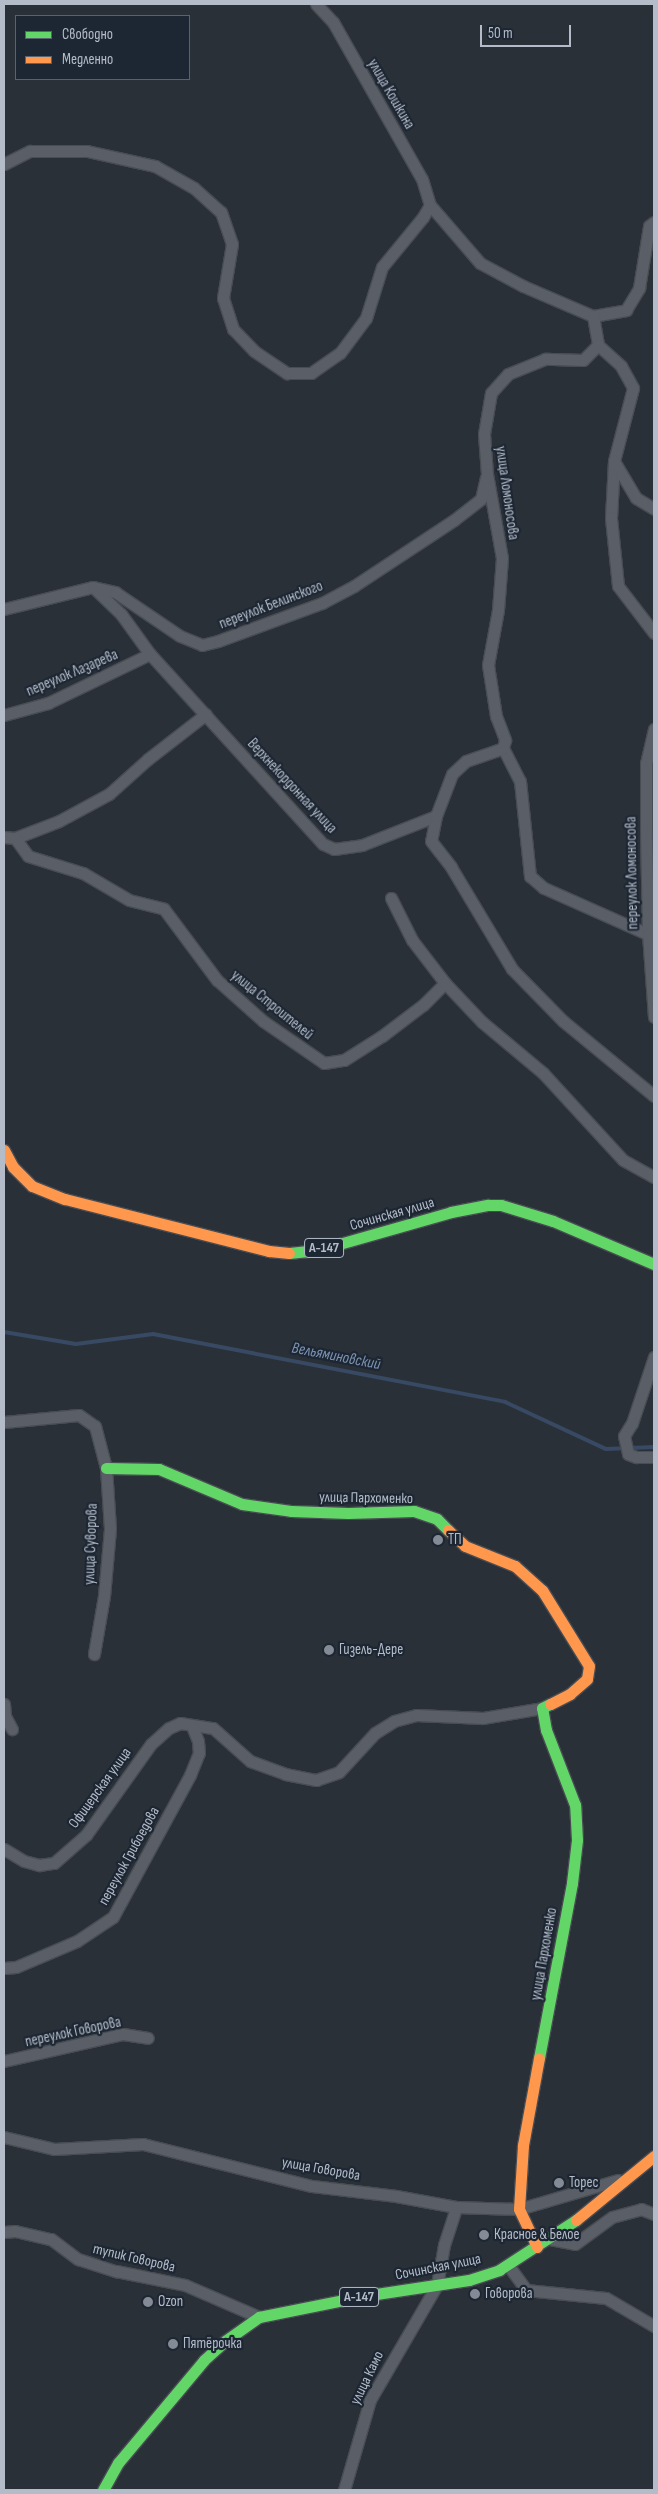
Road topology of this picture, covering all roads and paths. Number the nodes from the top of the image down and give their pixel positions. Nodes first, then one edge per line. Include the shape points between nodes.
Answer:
1 (316, 4) edge
2 (4, 164) edge
3 (430, 205) junction
4 (654, 222) edge
5 (593, 316) junction
6 (598, 345) junction
7 (614, 461) junction
8 (487, 474) junction
9 (654, 508) edge
10 (93, 587) junction
11 (4, 609) edge
12 (654, 633) edge
13 (150, 654) junction
14 (206, 714) junction
15 (4, 715) edge
16 (654, 729) edge
17 (504, 744) junction
18 (436, 816) junction
19 (10, 838) edge
20 (391, 898) dead end
21 (651, 935) edge
22 (445, 983) junction
23 (654, 1017) edge
24 (654, 1096) edge
25 (4, 1150) edge
26 (654, 1177) edge
27 (654, 1264) edge
28 (654, 1357) edge
29 (4, 1422) edge
30 (654, 1457) edge
31 (106, 1468) junction
32 (94, 1654) dead end
33 (4, 1704) edge
34 (542, 1708) junction
35 (192, 1726) junction
36 (12, 1729) dead end
37 (4, 1849) edge
38 (4, 1968) edge
39 (148, 2038) dead end
40 (4, 2061) edge
41 (4, 2137) edge
42 (654, 2156) edge
43 (632, 2176) junction
44 (456, 2207) junction
45 (520, 2209) junction
46 (654, 2214) edge
47 (4, 2232) edge
48 (550, 2239) junction
49 (537, 2247) junction
50 (508, 2265) junction
51 (437, 2285) junction
52 (259, 2317) junction
53 (654, 2326) edge
54 (103, 2490) edge
55 (344, 2490) edge

1 - 3 street, улица Кошкина via 338,30 422,179
2 - 3 street via 30,151 87,151 155,166 194,188 221,212 232,244 223,298 233,329 254,351 287,373 311,373 340,353 366,318 382,267
3 - 5 street via 480,263 523,286
4 - 5 street via 649,226 639,288 626,310
5 - 6 street
6 - 7 street via 621,366 633,388
6 - 8 street, улица Ломоносова via 583,360 545,359 508,374 491,394 484,434
7 - 9 street via 636,498
7 - 12 street via 611,518 618,586
8 - 10 street, переулок Белинского via 481,499 354,586 322,603 218,641 202,645 180,636 115,592
8 - 17 street, улица Ломоносова via 502,558 498,610 488,665
10 - 11 street
10 - 13 street, Верхнекордонная улица via 120,614
13 - 14 street, Верхнекордонная улица
13 - 15 street, переулок Лазарева via 48,702
14 - 18 street, Верхнекордонная улица via 323,844 334,848 362,845
14 - 19 street via 109,794 59,821
16 - 21 street, переулок Ломоносова via 646,763
17 - 18 street via 466,761 452,774
17 - 21 street, улица Ломоносова via 520,780 530,876 544,888
18 - 24 street via 431,842 451,867 512,969 563,1021
19 - 22 street, улица Строителей via 28,856 82,873 128,900 164,908 217,980 263,1021 324,1063 344,1060 382,1036 423,1005
20 - 22 street via 412,940
21 - 23 street, переулок Ломоносова
22 - 26 street via 482,1022 543,1073 623,1160
25 - 27 main road, Сочинская улица / А-147 via 22,1178 50,1193 270,1251 296,1253 318,1250 451,1212 501,1205 553,1221
28 - 30 street via 625,1439 628,1454
29 - 31 street, улица Суворова via 79,1415 95,1426
31 - 32 street, улица Суворова via 110,1529 104,1596
31 - 34 main road, улица Пархоменко via 159,1469 242,1504 261,1507 348,1513 414,1512 436,1519 465,1546 515,1566 542,1590 589,1666 587,1679 570,1694
33 - 36 street via 5,1716
34 - 35 street, улица Пархоменко via 483,1718 416,1715 394,1721 375,1733 339,1772 316,1780 284,1774 250,1761 213,1728
34 - 45 main road, улица Пархоменко via 546,1730 574,1805 577,1840 572,1883 523,2145
35 - 37 street, Офицерская улица via 180,1724 169,1728 151,1744 86,1835 54,1863 39,1865 24,1861
35 - 38 street, переулок Грибоедова via 199,1753 190,1775 113,1917 77,1941 16,1967
39 - 40 street, переулок Говорова via 123,2034
41 - 44 street, улица Говорова via 54,2148 143,2144 312,2186
42 - 43 main road, Сочинская улица / А-147
43 - 45 street, улица Говорова
43 - 48 main road, Сочинская улица / А-147
44 - 45 street, улица Говорова
44 - 51 street, улица Камо via 444,2245
45 - 49 main road
46 - 48 street via 641,2208 612,2218 575,2244
47 - 52 street, тупик Говорова via 15,2231 51,2239 78,2259 116,2271 185,2285
48 - 49 main road, Сочинская улица / А-147
49 - 50 main road, Сочинская улица / А-147
50 - 51 main road, Сочинская улица / А-147 via 469,2280
50 - 53 street via 526,2290 606,2298
51 - 52 main road, Сочинская улица / А-147
51 - 55 street, улица Камо via 370,2400
52 - 54 main road, Сочинская улица / А-147 via 204,2360 118,2463

